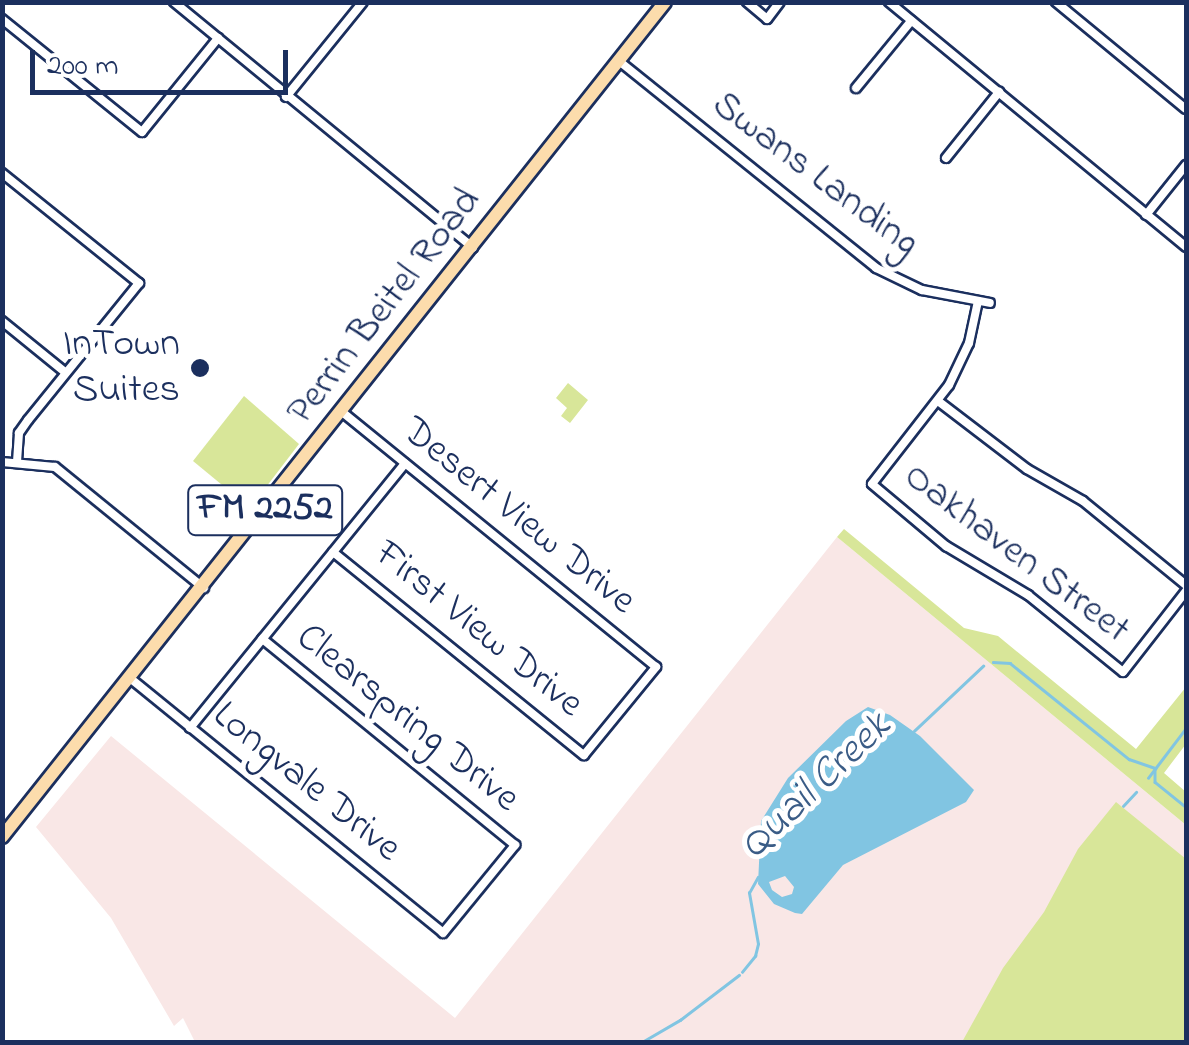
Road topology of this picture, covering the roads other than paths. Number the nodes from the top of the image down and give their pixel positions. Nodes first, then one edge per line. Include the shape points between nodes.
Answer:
1 (174, 2) edge
2 (665, 2) edge
3 (746, 2) edge
4 (780, 2) edge
5 (889, 2) edge
6 (1056, 2) edge
7 (360, 4) edge
8 (2, 19) edge
9 (911, 21) junction
10 (218, 38) junction
11 (619, 60) junction
12 (856, 88) dead end
13 (999, 92) junction
14 (286, 97) junction
15 (1186, 110) edge
16 (946, 158) dead end
17 (1186, 165) edge
18 (2, 173) edge
19 (1146, 215) junction
20 (473, 248) junction
21 (1186, 248) edge
22 (978, 300) junction
23 (990, 303) dead end
24 (2, 321) edge
25 (66, 373) junction
26 (938, 401) junction
27 (343, 412) junction
28 (2, 462) edge
29 (18, 462) junction
30 (405, 463) junction
31 (334, 552) junction
32 (204, 588) junction
33 (1186, 588) edge
34 (262, 639) junction
35 (130, 679) junction
36 (190, 728) junction
37 (584, 756) joint
38 (2, 837) edge
39 (442, 933) joint

1 - 10 street
2 - 11 main road, Perrin Beitel Road / FM 2252
3 - 4 street via 768,19
5 - 9 street
6 - 15 street
7 - 14 street
8 - 10 street via 142,132
9 - 12 street
9 - 13 street
10 - 14 street
11 - 20 main road, Perrin Beitel Road / FM 2252
11 - 22 street, Swans Landing via 876,268 922,290
13 - 16 street
13 - 19 street
14 - 20 street
17 - 19 street
18 - 25 street via 139,283
19 - 21 street
20 - 27 main road, Perrin Beitel Road / FM 2252
22 - 23 street, Swans Landing
22 - 26 street via 961,364
24 - 25 street
25 - 29 street via 19,433
26 - 33 street via 1027,470 1083,501
26 - 33 street, Oakhaven Street via 872,484 932,536 1028,596 1123,672
27 - 30 street, Desert View Drive
27 - 32 main road, Perrin Beitel Road / FM 2252
28 - 29 street
29 - 32 street via 44,463 64,473
30 - 31 street
30 - 37 street, Desert View Drive via 656,667
31 - 34 street
31 - 37 street, First View Drive
32 - 35 main road, Perrin Beitel Road / FM 2252
34 - 36 street
34 - 39 street, Clearspring Drive via 514,845
35 - 36 street, Longvale Drive
35 - 38 main road, Perrin Beitel Road / FM 2252
36 - 39 street, Longvale Drive

